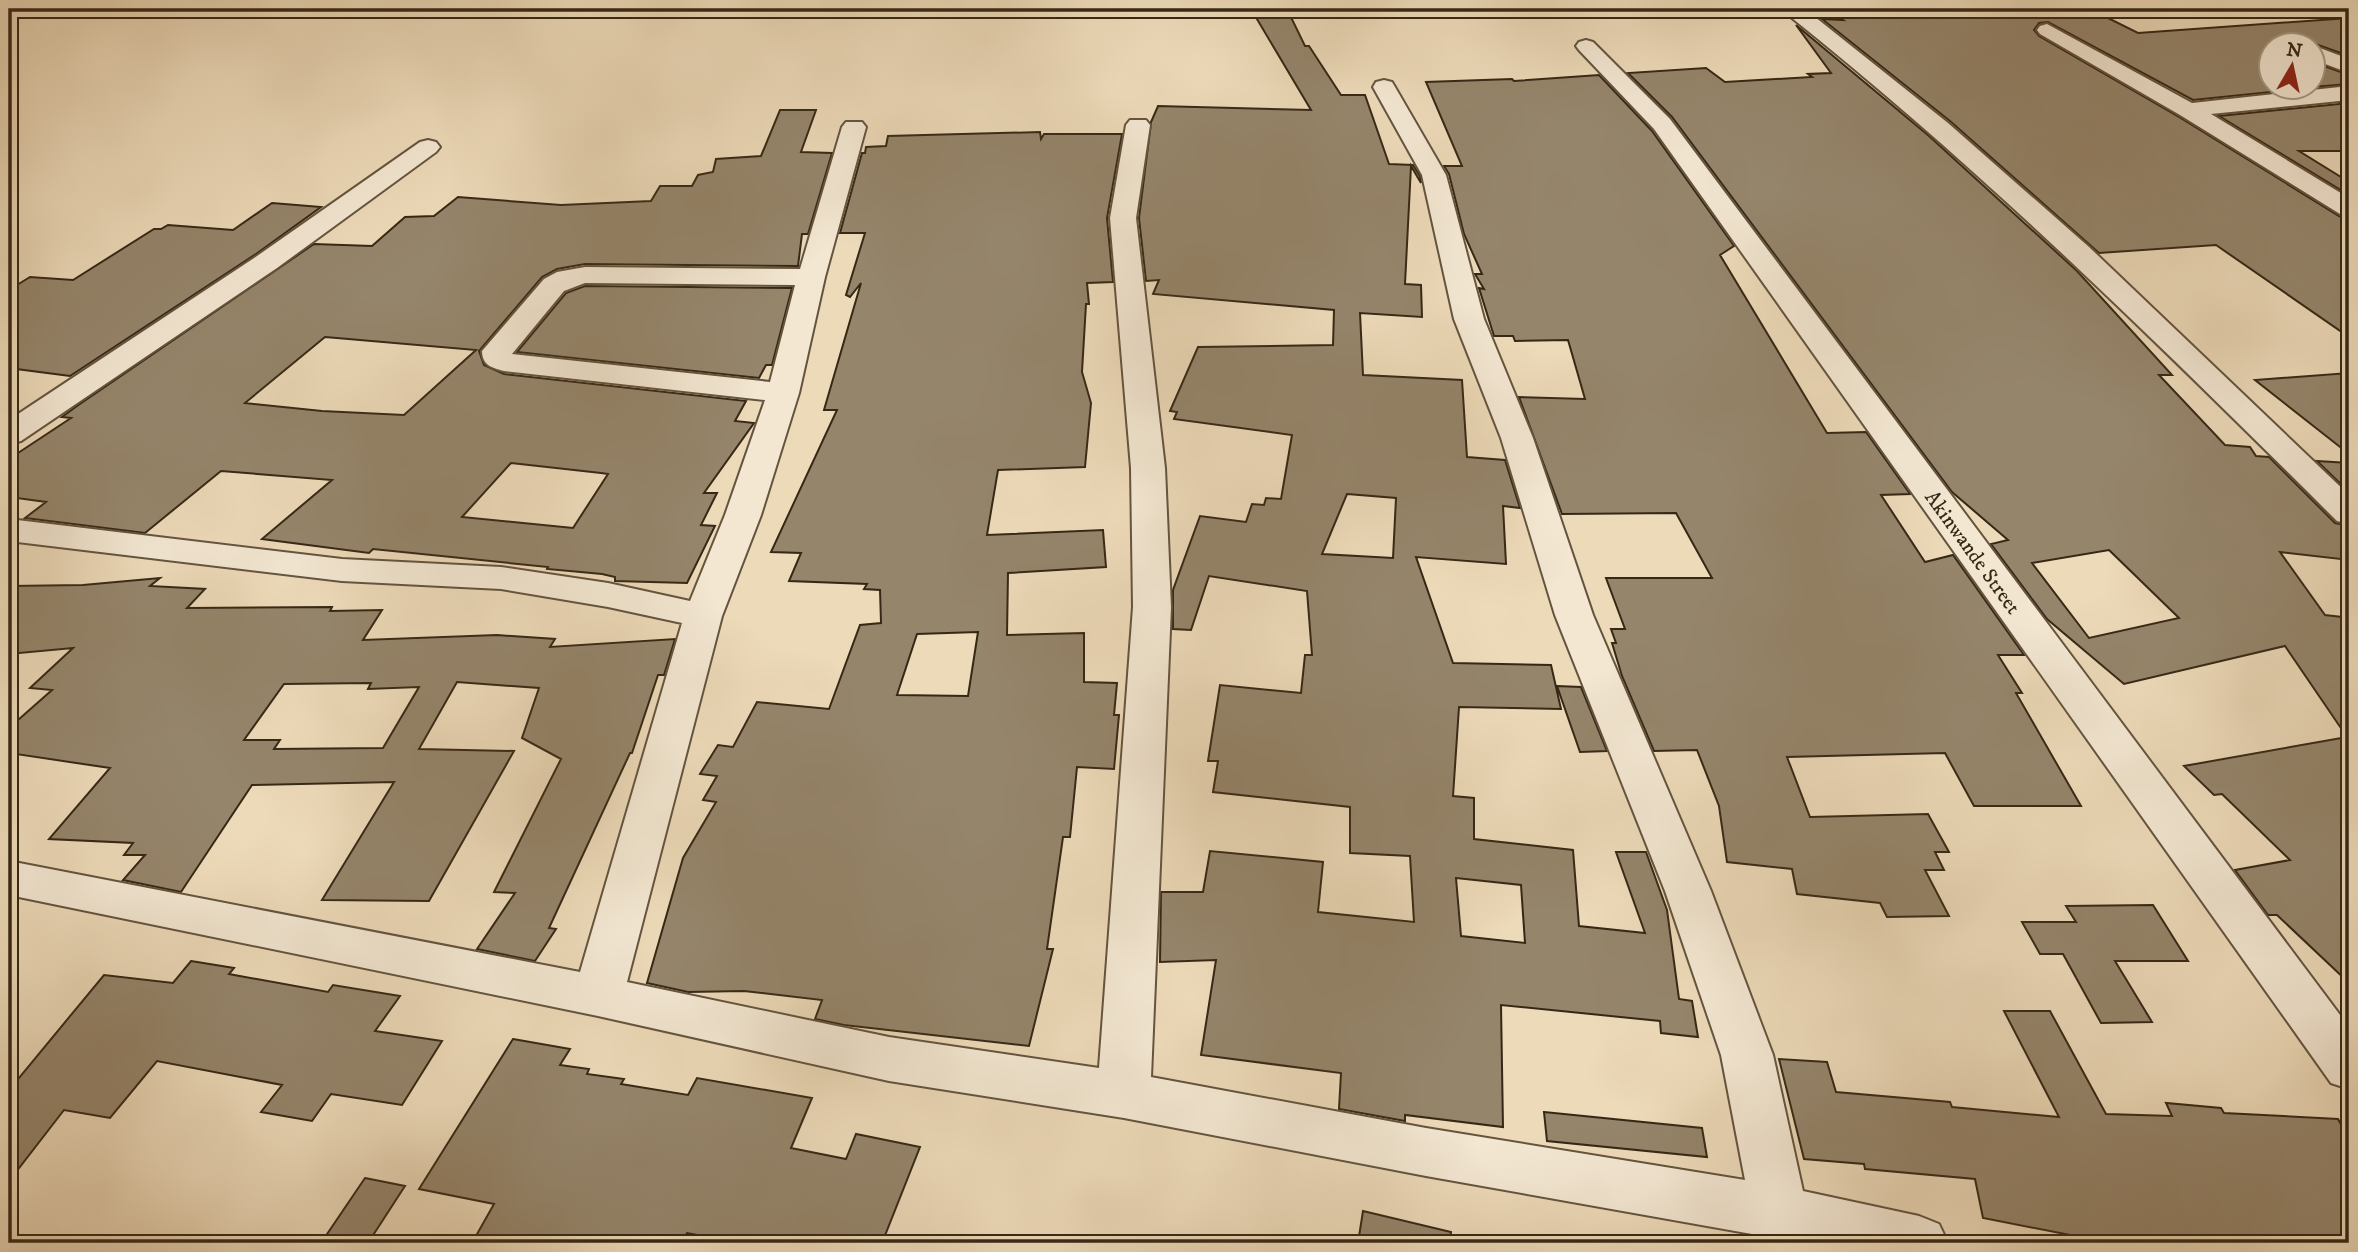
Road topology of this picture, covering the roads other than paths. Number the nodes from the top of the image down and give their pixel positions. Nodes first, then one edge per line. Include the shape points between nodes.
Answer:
1 (1794, 10) edge
2 (2047, 30) dead end
3 (1586, 46) dead end
4 (2326, 57) edge
5 (2349, 68) edge
6 (1384, 87) dead end
7 (2349, 93) edge
8 (2188, 110) junction
9 (1138, 125) dead end
10 (854, 127) dead end
11 (428, 147) dead end
12 (2349, 209) edge
13 (811, 277) junction
14 (783, 393) junction
15 (9, 398) edge
16 (57, 402) junction
17 (9, 433) edge
18 (2349, 514) edge
19 (9, 530) edge
20 (703, 616) junction
21 (9, 878) edge
22 (598, 996) junction
23 (2349, 1068) edge
24 (1124, 1095) junction
25 (1779, 1212) junction
26 (1919, 1243) edge

1 - 18 street via 1949,133
2 - 8 street
3 - 23 street, Akinwande Street via 1662,124
4 - 5 street
6 - 25 street via 1434,175 1469,319 1517,438 1574,615 1688,891 1747,1055
7 - 8 street
8 - 12 street
9 - 24 street via 1123,218 1148,468 1152,607
10 - 13 street
11 - 16 street via 267,262
13 - 14 street
13 - 14 street via 568,278 554,285 497,351 497,358 504,362
14 - 20 street via 743,515
15 - 16 street
16 - 17 street
19 - 20 street via 342,570 501,578
20 - 22 street
21 - 22 street
22 - 24 street via 889,1059
24 - 25 street
25 - 26 street

